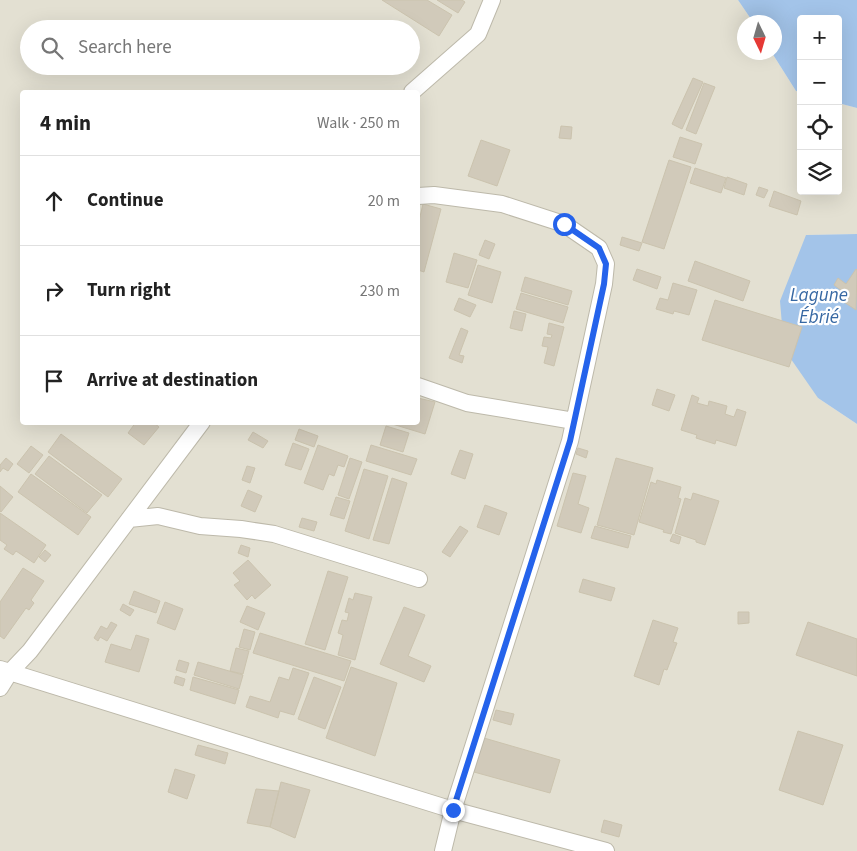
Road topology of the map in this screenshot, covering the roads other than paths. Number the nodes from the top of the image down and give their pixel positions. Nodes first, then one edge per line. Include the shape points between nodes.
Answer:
1 (492, 0) edge
2 (414, 90) edge
3 (420, 196) edge
4 (420, 387) edge
5 (574, 421) junction
6 (200, 425) edge
7 (129, 519) junction
8 (419, 579) dead end
9 (5, 670) edge
10 (0, 688) edge
11 (453, 810) junction
12 (443, 851) edge
13 (606, 851) edge

1 - 2 street via 478,34
3 - 5 street via 502,204 564,224 599,248 606,264 604,284
4 - 5 street via 467,403
5 - 11 street
6 - 7 street
7 - 8 street via 158,516 200,526 274,534
7 - 9 street via 30,651
9 - 10 street
9 - 11 street
11 - 12 street
11 - 13 street

